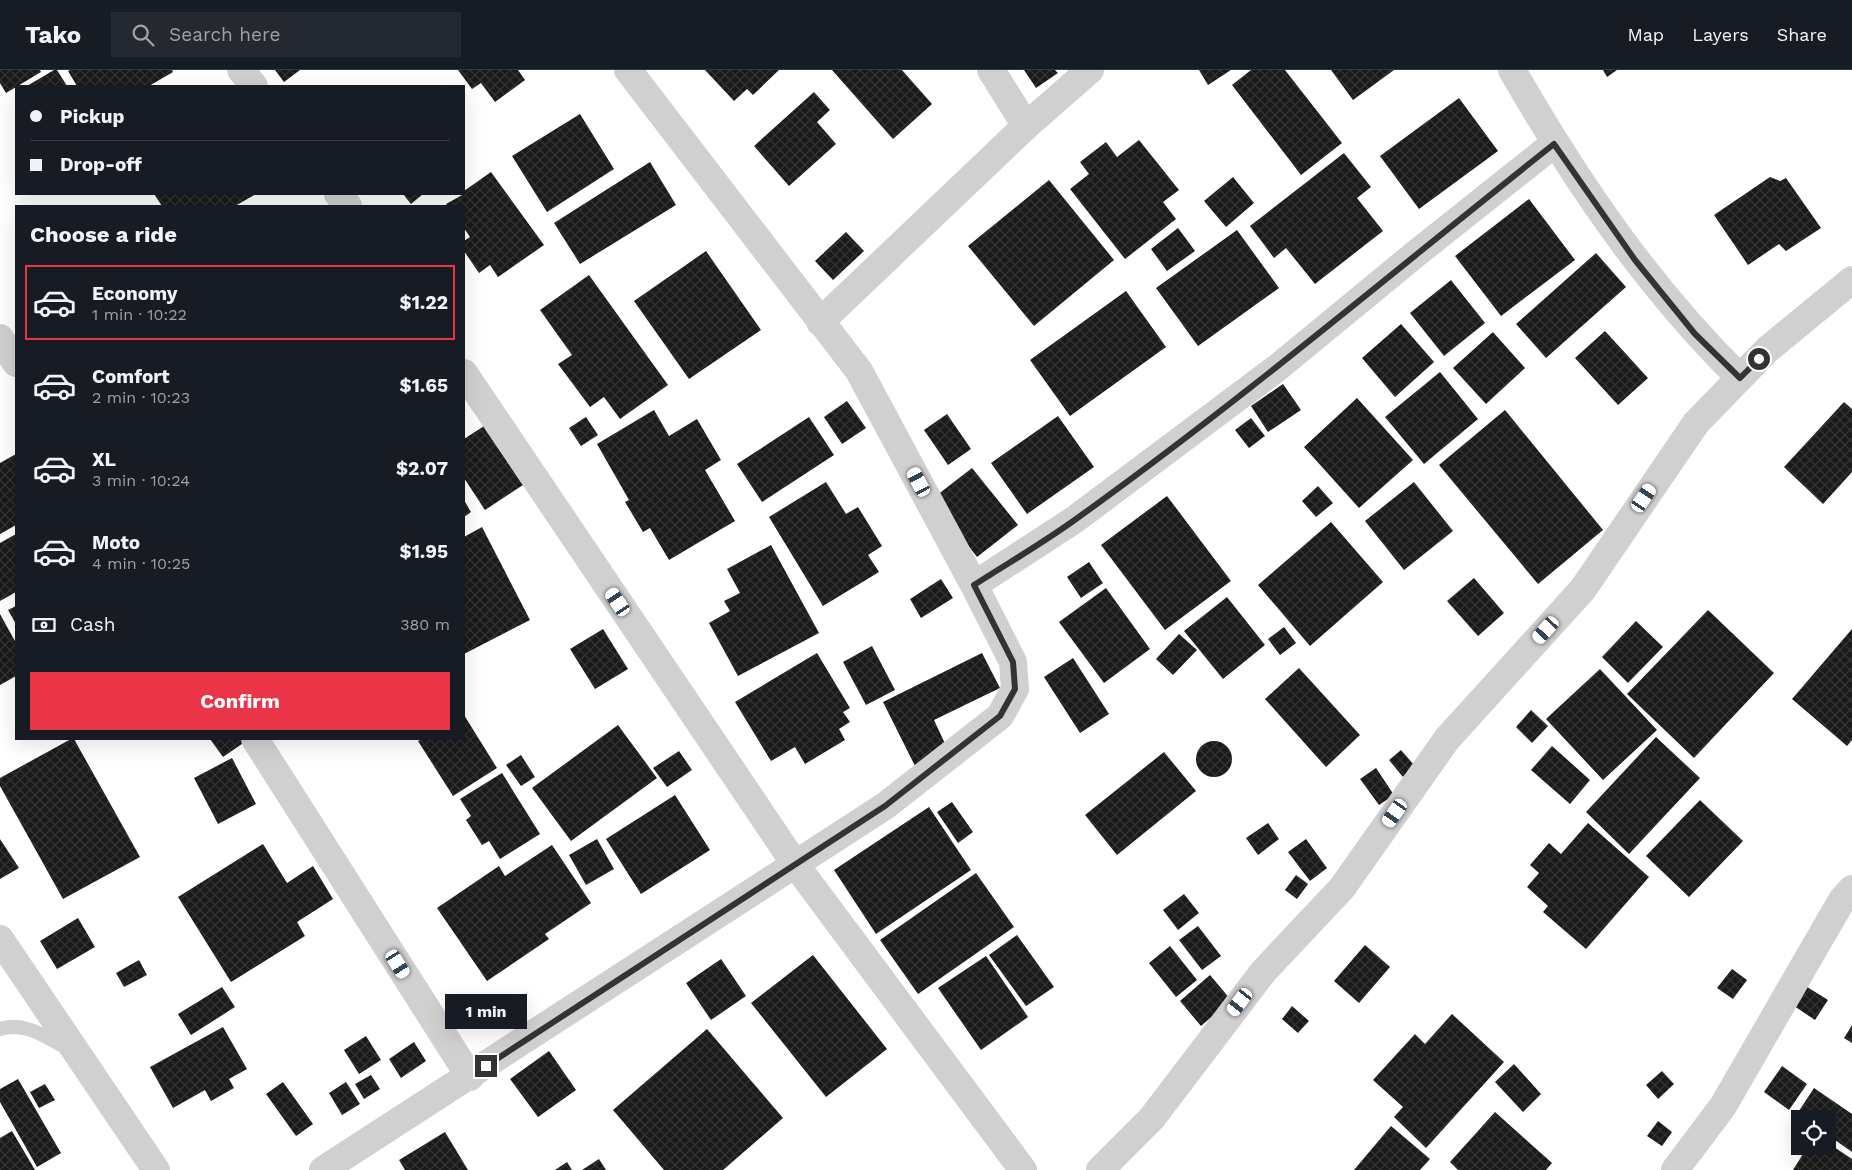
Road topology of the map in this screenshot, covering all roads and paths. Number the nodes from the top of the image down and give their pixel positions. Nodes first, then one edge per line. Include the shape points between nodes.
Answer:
1 (241, 70) edge
2 (628, 70) edge
3 (991, 70) edge
4 (1090, 70) edge
5 (1512, 70) edge
6 (253, 85) edge
7 (1026, 126) junction
8 (1554, 144) junction
9 (339, 195) edge
10 (347, 205) edge
11 (1852, 280) edge
12 (820, 322) junction
13 (0, 338) edge
14 (15, 361) edge
15 (465, 373) edge
16 (1740, 378) junction
17 (974, 585) junction
18 (256, 740) edge
19 (795, 864) junction
20 (1852, 889) edge
21 (0, 938) edge
22 (0, 1029) edge
23 (81, 1056) junction
24 (470, 1077) junction
25 (156, 1170) edge
26 (323, 1170) edge
27 (1023, 1170) edge
28 (1100, 1170) edge
29 (1675, 1170) edge

1 - 6 street
2 - 12 street
3 - 7 street
4 - 7 street
5 - 8 street
7 - 12 street
8 - 16 street via 1635,260 1695,334
8 - 17 street via 1277,368 1074,520
9 - 10 street
11 - 16 street via 1768,349
12 - 17 street via 859,371
13 - 14 street
15 - 19 street
16 - 28 street via 1696,423 1583,589 1447,739 1342,888 1262,972 1152,1118
17 - 19 street via 1013,662 1015,689 1000,716 885,806
18 - 24 street
19 - 24 street
19 - 27 street
20 - 29 street via 1842,900 1723,1106
21 - 23 street
22 - 23 lane via 13,1024 27,1028
23 - 25 street
24 - 26 street

